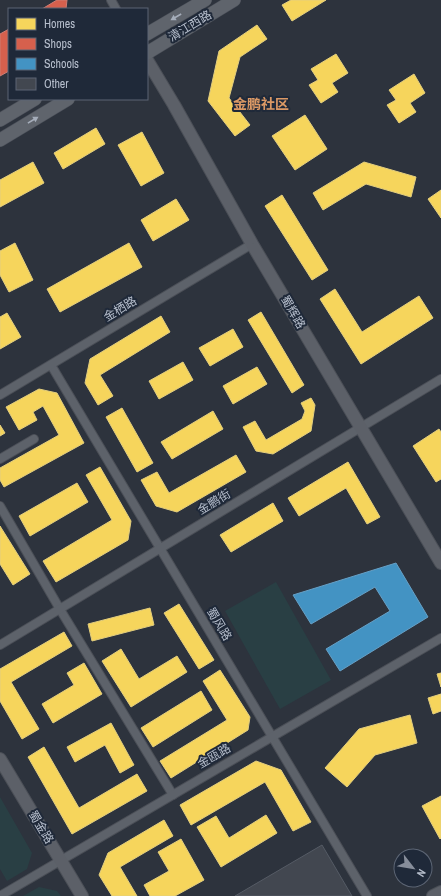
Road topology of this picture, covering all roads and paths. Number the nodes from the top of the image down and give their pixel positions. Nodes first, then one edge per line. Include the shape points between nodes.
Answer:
1 (205, 0) edge
2 (234, 0) edge
3 (148, 33) edge
4 (148, 52) edge
5 (148, 62) edge
6 (33, 100) edge
7 (66, 100) edge
8 (0, 120) edge
9 (0, 140) edge
10 (252, 244) junction
11 (51, 365) junction
12 (441, 379) edge
13 (0, 395) edge
14 (361, 428) junction
15 (34, 439) dead end
16 (0, 459) edge
17 (0, 506) edge
18 (160, 548) junction
19 (441, 563) edge
20 (60, 609) junction
21 (441, 638) edge
22 (0, 645) edge
23 (272, 737) junction
24 (0, 759) edge
25 (173, 795) junction
26 (61, 860) junction
27 (441, 892) edge
28 (0, 896) edge
29 (82, 896) edge
30 (367, 896) edge
31 (434, 896) edge

1 -> 3 main road, 清江西路
2 - 4 main road, 清江西路
5 - 10 street, 蜀辉路
6 - 8 main road
9 -> 7 main road
10 - 11 street, 金栖路
10 - 14 street, 蜀辉路
11 - 13 street, 金栖路
11 - 18 street, 蜀风路
12 - 14 street, 金鹏街
14 - 18 street, 金鹏街
14 - 19 street, 蜀辉路
15 - 16 street
17 - 20 street
18 - 20 street, 金鹏街
18 - 23 street, 蜀风路
20 - 22 street, 金鹏街
20 - 25 street
21 - 23 street, 金瓯路
23 - 25 street, 金瓯路
23 - 30 street, 蜀风路
24 - 26 street, 蜀金路
25 - 26 street, 金瓯路
26 - 28 street, 金瓯路
26 - 29 street, 蜀金路
27 - 31 street

